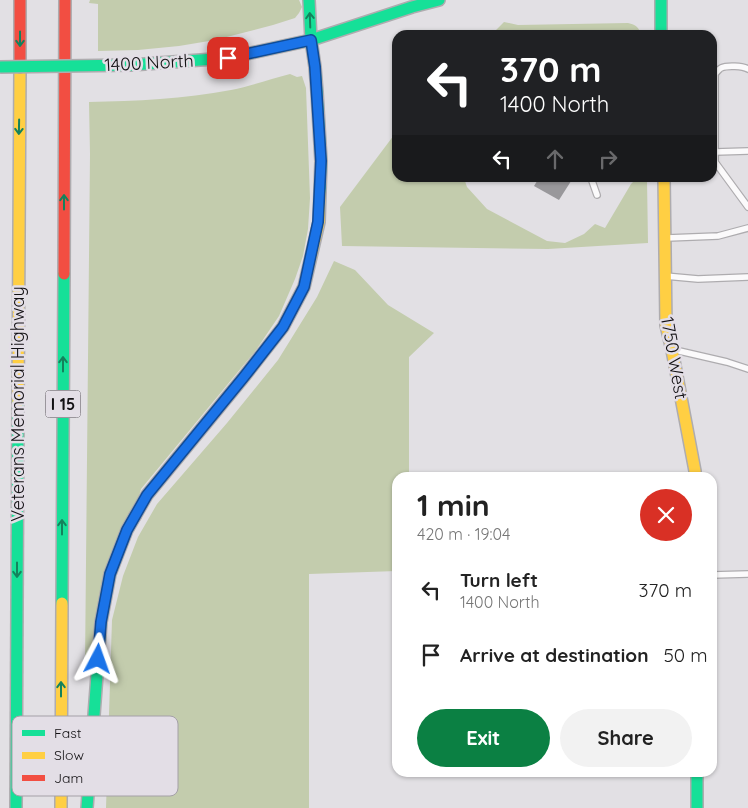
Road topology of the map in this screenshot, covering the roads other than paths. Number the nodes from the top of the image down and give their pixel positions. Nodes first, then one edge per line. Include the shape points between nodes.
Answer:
1 (20, 0) edge
2 (64, 0) edge
3 (309, 0) edge
4 (439, 0) edge
5 (661, 0) edge
6 (661, 30) edge
7 (311, 40) junction
8 (0, 67) edge
9 (748, 69) edge
10 (717, 72) edge
11 (748, 151) edge
12 (717, 152) edge
13 (717, 166) edge
14 (592, 182) edge
15 (664, 182) edge
16 (597, 195) dead end
17 (748, 207) edge
18 (748, 228) edge
19 (664, 238) junction
20 (665, 276) junction
21 (748, 277) edge
22 (672, 350) junction
23 (748, 368) edge
24 (694, 472) edge
25 (717, 574) edge
26 (748, 574) edge
27 (16, 716) edge
28 (61, 716) edge
29 (94, 716) edge
30 (697, 777) edge
31 (697, 808) edge

1 -> 27 main road, Veterans Memorial Highway
28 -> 2 main road, I 15
7 -> 3 main road
4 - 7 main road, 1400 North
5 - 6 main road
7 - 8 main road, 1400 North, bridge via 228,58 131,65
7 - 29 main road via 321,161 318,222 304,287 283,327 147,495 127,530 110,574 101,622
9 - 10 lane via 731,66
11 - 12 lane
13 - 17 lane
14 - 16 lane
15 - 19 main road, 1750 West
18 - 19 lane via 718,236
19 - 20 main road, 1750 West
20 - 21 lane via 698,279
20 - 22 main road, 1750 West via 666,325
22 - 23 lane
22 - 24 main road, 1750 West
25 - 26 lane
30 - 31 main road

